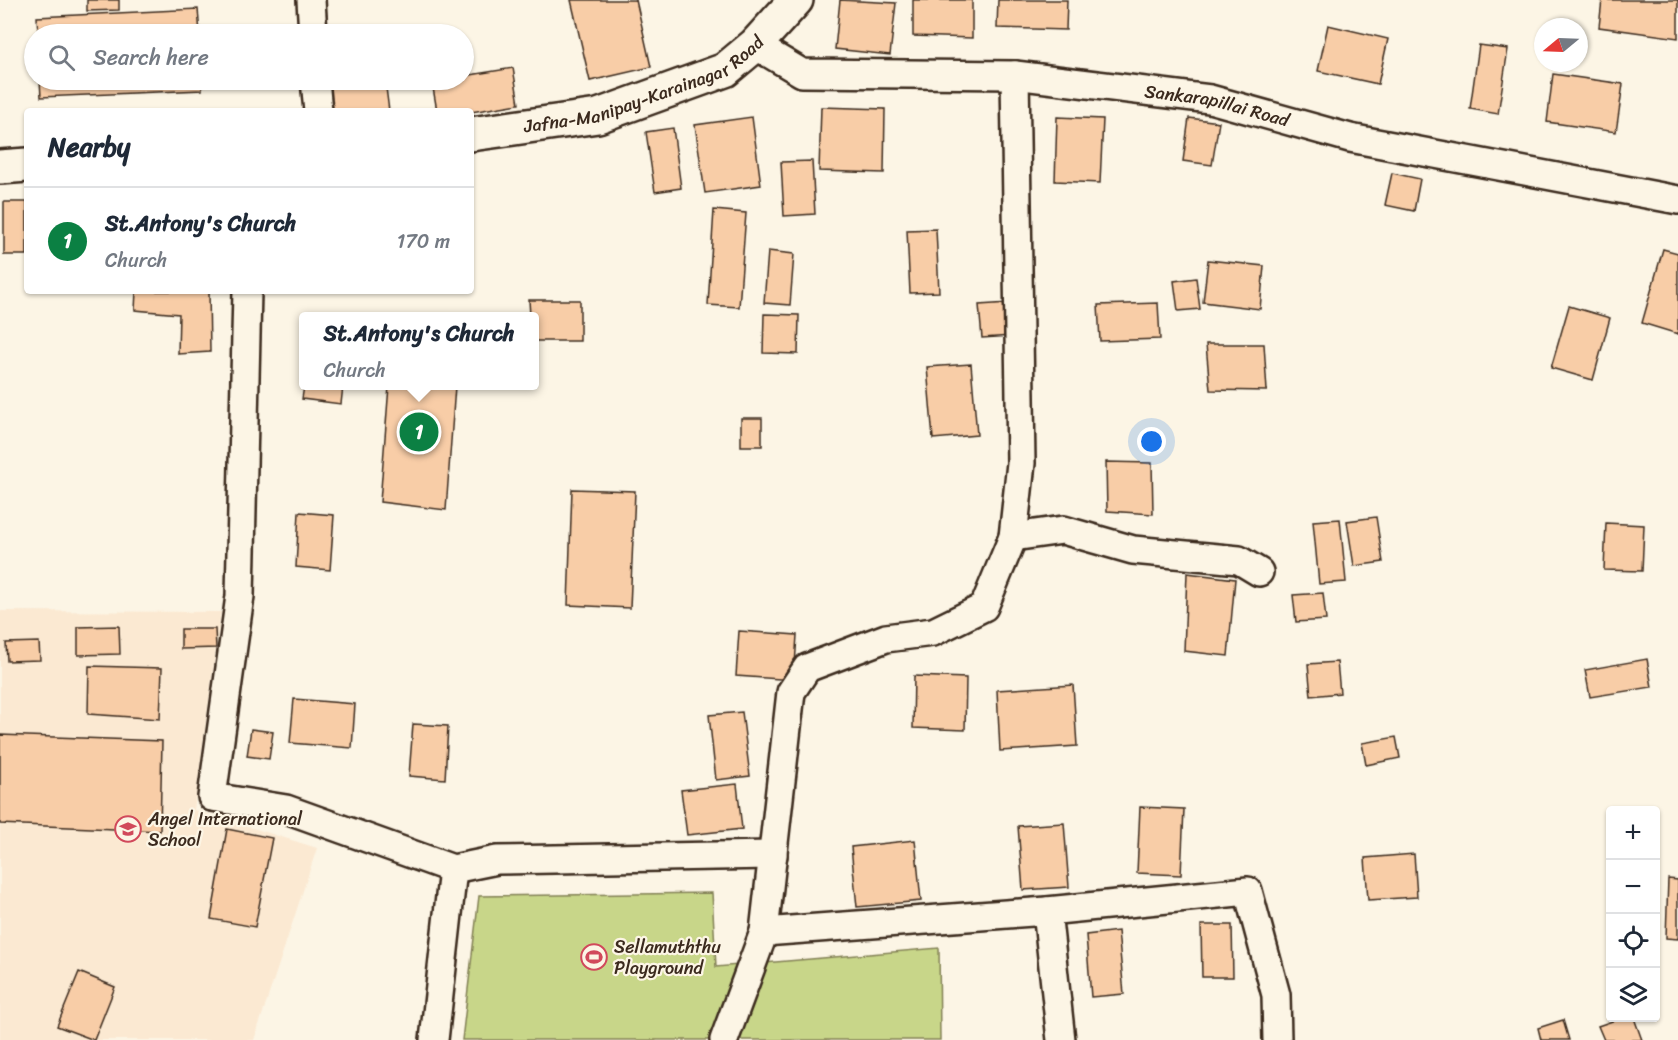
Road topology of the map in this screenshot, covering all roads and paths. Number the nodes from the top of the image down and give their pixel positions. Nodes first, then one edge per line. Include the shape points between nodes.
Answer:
1 (311, 0) edge
2 (796, 0) edge
3 (312, 24) edge
4 (755, 45) junction
5 (1015, 75) junction
6 (316, 90) edge
7 (318, 108) edge
8 (474, 134) edge
9 (24, 165) edge
10 (0, 167) edge
11 (1678, 200) edge
12 (247, 294) edge
13 (1013, 537) junction
14 (1259, 572) dead end
15 (773, 855) junction
16 (453, 869) junction
17 (1047, 911) junction
18 (764, 932) junction
19 (434, 1040) edge
20 (724, 1040) edge
21 (1061, 1040) edge
22 (1277, 1040) edge

1 - 3 street
2 - 4 main road, Jafna-Manipay-Karainagar Road
4 - 5 street, Sankarapillai Road via 802,73
4 - 8 main road, Jafna-Manipay-Karainagar Road via 725,70 598,116
5 - 11 street, Sankarapillai Road via 1210,99 1350,138
5 - 13 street via 1021,463
6 - 7 street
9 - 10 main road
12 - 16 street via 240,596 212,797 286,809
13 - 14 street via 1063,530 1133,550 1239,560
13 - 15 street via 984,606 933,632 886,638 807,668 791,692
15 - 16 street via 497,860
15 - 18 street
16 - 19 street
17 - 18 street
17 - 21 street
17 - 22 street via 1248,891 1276,995
18 - 20 street

